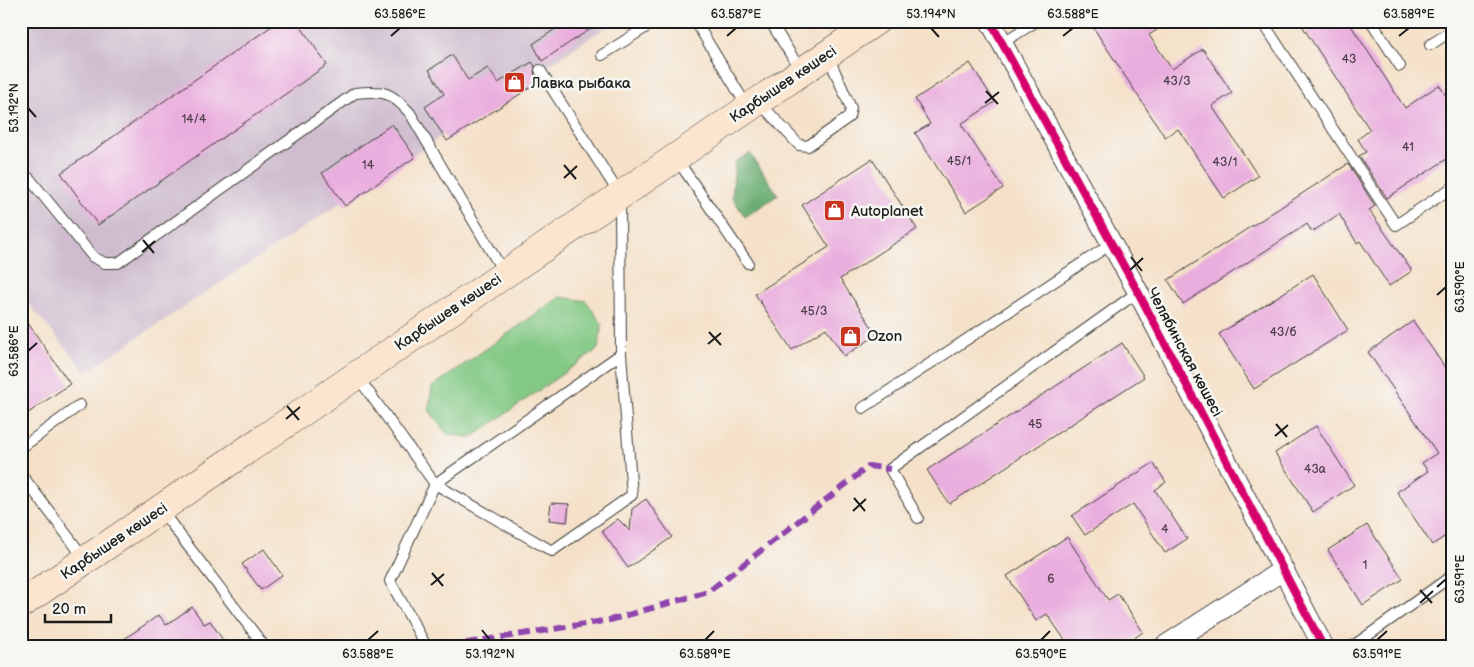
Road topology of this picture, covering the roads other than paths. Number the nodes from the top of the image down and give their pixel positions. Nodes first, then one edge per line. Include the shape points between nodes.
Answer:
1 (656, 21) edge
2 (695, 21) edge
3 (770, 21) edge
4 (876, 21) edge
5 (990, 21) edge
6 (1037, 21) edge
7 (1262, 21) edge
8 (1371, 21) edge
9 (1453, 30) edge
10 (1002, 43) junction
11 (1430, 45) dead end
12 (828, 54) junction
13 (602, 55) dead end
14 (1400, 66) dead end
15 (540, 70) dead end
16 (802, 71) junction
17 (753, 104) junction
18 (676, 157) junction
19 (29, 178) dead end
20 (1453, 187) edge
21 (620, 195) junction
22 (1111, 244) junction
23 (748, 264) dead end
24 (504, 274) junction
25 (1138, 292) junction
26 (621, 354) junction
27 (357, 375) junction
28 (80, 405) dead end
29 (863, 408) dead end
30 (21, 448) edge
31 (21, 474) edge
32 (435, 484) junction
33 (160, 509) junction
34 (918, 518) dead end
35 (86, 560) junction
36 (1283, 570) junction
37 (1453, 575) edge
38 (21, 604) edge
39 (264, 646) edge
40 (426, 646) edge
41 (1165, 646) edge
42 (1323, 646) edge
43 (1353, 646) edge

1 - 13 lane
2 - 17 lane
3 - 16 lane
4 - 12 main road, Карбышев көшесі
5 - 10 street, Челябинская көшесі
6 - 10 lane
7 - 20 lane via 1396,224
8 - 14 lane
9 - 11 lane
10 - 22 street, Челябинская көшесі
12 - 16 main road, Карбышев көшесі
12 - 17 lane via 851,113 808,146 798,145
15 - 21 lane
16 - 17 main road, Карбышев көшесі
17 - 18 main road, Карбышев көшесі
18 - 21 main road, Карбышев көшесі
18 - 23 lane
19 - 24 lane via 93,257 105,263 118,264 355,93 377,91 395,97 410,113
21 - 24 main road, Карбышев көшесі
21 - 26 lane
22 - 25 street, Челябинская көшесі
22 - 29 lane
24 - 27 main road, Карбышев көшесі
25 - 34 lane via 890,469
25 - 36 street, Челябинская көшесі
26 - 32 lane
26 - 32 lane via 632,494 552,551
27 - 32 lane
27 - 33 main road, Карбышев көшесі
28 - 30 lane
31 - 35 lane
32 - 40 lane via 390,581
33 - 35 main road, Карбышев көшесі
33 - 39 lane
35 - 38 main road, Карбышев көшесі
36 - 41 street
36 - 42 street, Челябинская көшесі
37 - 43 lane

